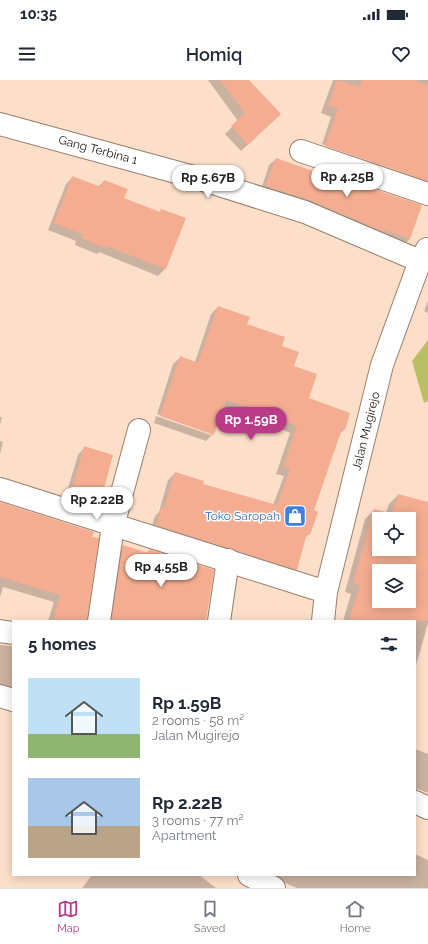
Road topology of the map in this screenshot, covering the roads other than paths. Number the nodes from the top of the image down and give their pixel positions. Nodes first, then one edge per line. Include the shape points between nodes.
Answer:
1 (0, 124) edge
2 (301, 151) dead end
3 (428, 194) edge
4 (424, 254) edge
5 (139, 430) dead end
6 (0, 489) edge
7 (113, 526) junction
8 (228, 560) junction
9 (326, 592) junction
10 (99, 620) edge
11 (219, 620) edge
12 (323, 620) edge
13 (0, 631) edge
14 (12, 634) edge
15 (0, 696) edge
16 (12, 700) edge
17 (416, 802) edge
18 (428, 808) edge

1 - 4 street, Gang Terbina 1 via 194,177 305,212
2 - 3 street
4 - 9 street, Jalan Mugirejo via 382,365
5 - 7 street
6 - 7 street
7 - 8 street
7 - 10 street
8 - 9 street
8 - 11 street
9 - 12 street, Jalan Mugirejo
13 - 14 street
15 - 16 street
17 - 18 street

